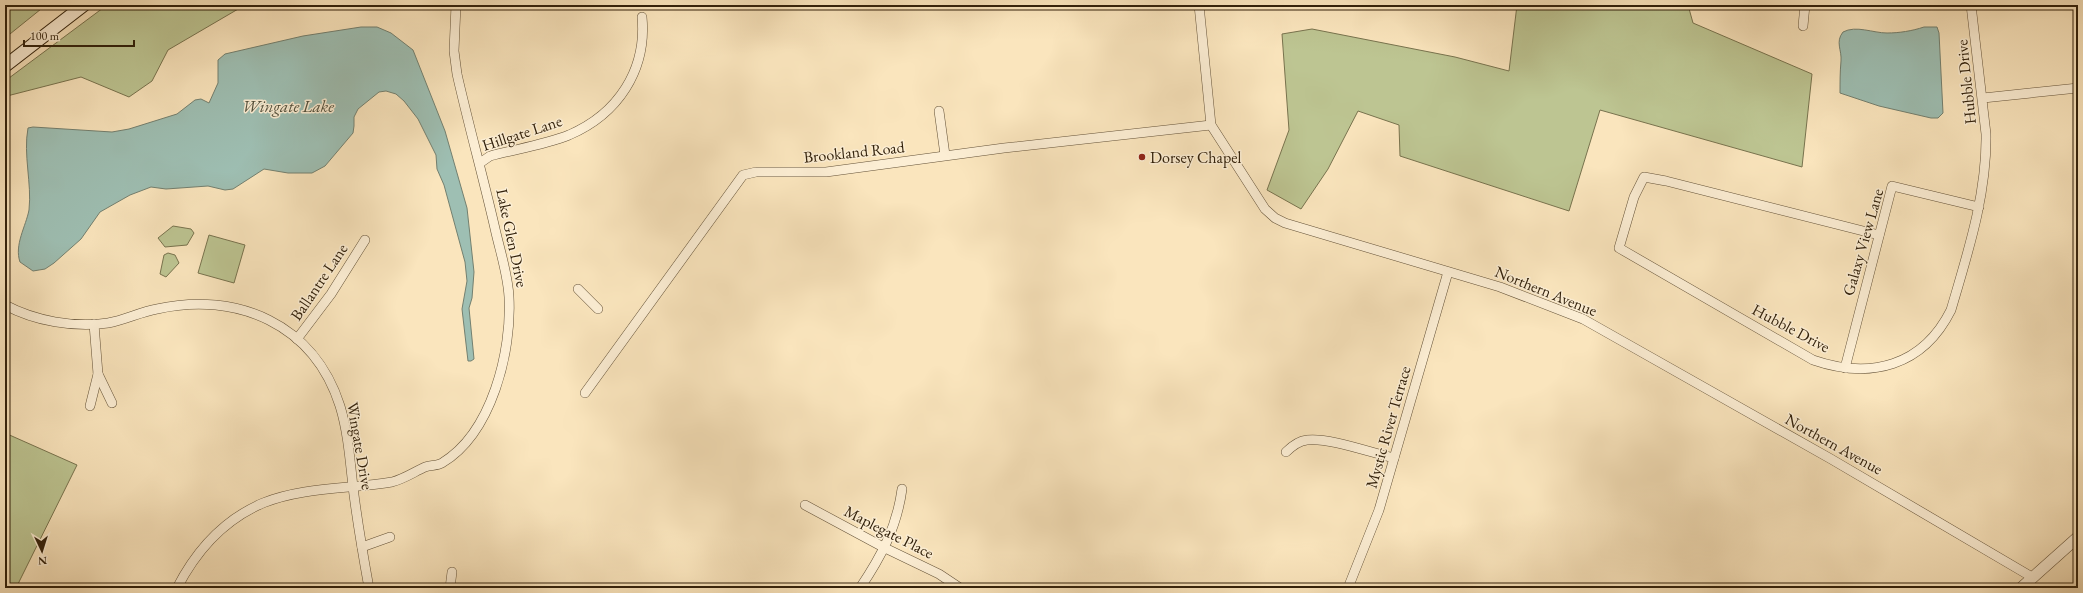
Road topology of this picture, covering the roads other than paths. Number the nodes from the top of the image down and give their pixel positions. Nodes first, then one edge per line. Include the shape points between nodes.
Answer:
1 (84, 5) edge
2 (456, 5) edge
3 (1199, 5) edge
4 (1805, 5) edge
5 (1971, 5) edge
6 (642, 17) dead end
7 (1803, 26) dead end
8 (5, 66) edge
9 (2078, 88) edge
10 (1983, 98) junction
11 (939, 111) dead end
12 (1211, 124) junction
13 (945, 155) junction
14 (480, 162) junction
15 (1980, 207) junction
16 (1879, 235) junction
17 (365, 240) dead end
18 (1448, 272) junction
19 (578, 289) dead end
20 (5, 305) edge
21 (598, 309) dead end
22 (94, 324) junction
23 (297, 339) junction
24 (1845, 368) junction
25 (98, 374) junction
26 (585, 393) dead end
27 (112, 403) dead end
28 (90, 406) dead end
29 (1286, 452) dead end
30 (1394, 458) junction
31 (353, 487) junction
32 (902, 489) dead end
33 (804, 505) dead end
34 (390, 537) dead end
35 (2078, 537) edge
36 (362, 547) junction
37 (885, 548) junction
38 (452, 572) dead end
39 (2032, 577) junction
40 (177, 588) edge
41 (369, 588) edge
42 (450, 588) edge
43 (860, 588) edge
44 (960, 588) edge
45 (1348, 588) edge
46 (2021, 588) edge

1 - 8 main road
2 - 14 street, Lake Glen Drive via 455,59 462,98
3 - 12 street, Northern Avenue
4 - 7 street
5 - 10 street, Hubble Drive
6 - 14 street, Hillgate Lane via 643,44 637,67 623,92 608,109 570,134 490,156
9 - 10 street
10 - 15 street, Hubble Drive via 1987,152
11 - 13 street
12 - 13 street, Brookland Road
12 - 18 street, Northern Avenue via 1265,209 1275,218 1312,232
13 - 26 street, Brookland Road via 891,165 826,172 769,172 743,176
14 - 31 street, Lake Glen Drive via 509,297 507,341 497,383 479,423 456,454 440,464 425,467 394,481
15 - 16 street, Galaxy View Lane via 1892,186
15 - 24 street, Hubble Drive via 1951,310 1944,325 1920,350 1903,360 1882,368
16 - 24 street, Galaxy View Lane
16 - 24 street, Hubble Drive via 1644,177 1621,235 1619,248 1632,257 1813,360
17 - 23 street, Ballantre Lane via 331,294
18 - 30 street, Mystic River Terrace
18 - 39 street, Northern Avenue via 1513,291 1583,319 1831,459
19 - 21 street
20 - 22 street, Wingate Drive via 29,315 60,323
22 - 23 street, Wingate Drive via 181,304 222,305 260,315 287,330
22 - 25 street
23 - 31 street, Wingate Drive via 321,367 335,393 345,432
25 - 27 street
25 - 28 street
29 - 30 street via 1296,443 1321,440
30 - 45 street, Mystic River Terrace via 1379,510
31 - 36 street, Wingate Drive
31 - 40 street, Lake Glen Drive via 284,496 233,519 202,548 183,574
32 - 37 street via 895,523
33 - 37 street, Maplegate Place
34 - 36 street
35 - 39 street
36 - 41 street, Wingate Drive
37 - 43 street
37 - 44 street, Maplegate Place via 939,574
38 - 42 street
39 - 46 street

